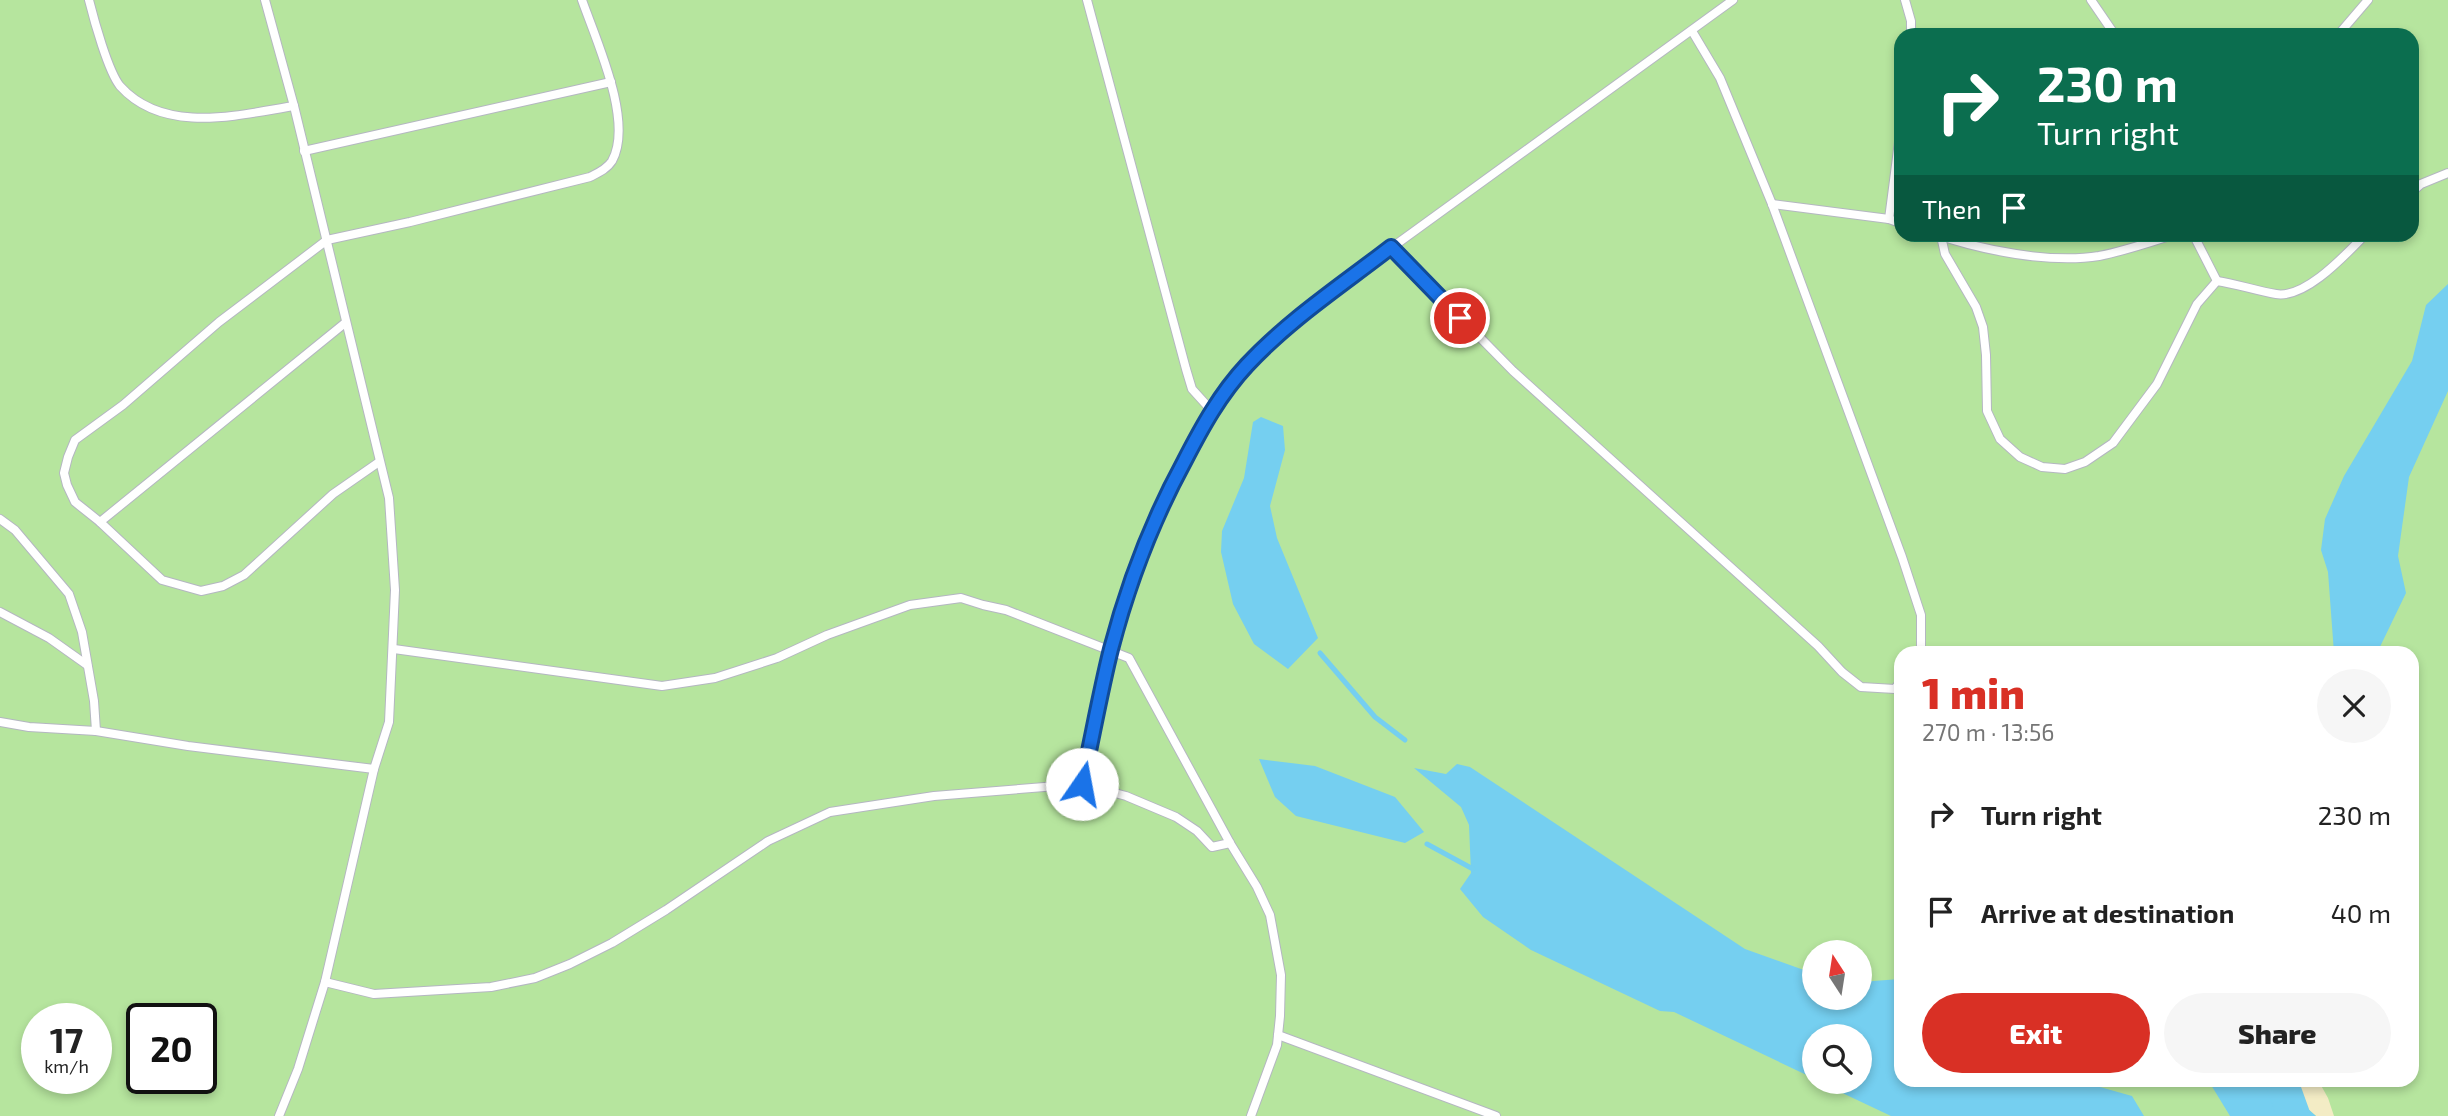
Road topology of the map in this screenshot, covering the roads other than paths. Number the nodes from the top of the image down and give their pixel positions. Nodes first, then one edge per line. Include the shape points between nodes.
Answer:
1 (89, 0) edge
2 (265, 0) edge
3 (582, 0) edge
4 (1087, 0) edge
5 (1733, 0) edge
6 (1905, 0) edge
7 (2091, 0) edge
8 (2368, 0) edge
9 (1911, 28) edge
10 (2110, 28) edge
11 (2344, 28) edge
12 (1692, 31) junction
13 (611, 82) junction
14 (295, 106) junction
15 (304, 151) junction
16 (2448, 173) edge
17 (1894, 181) edge
18 (2419, 186) edge
19 (1772, 204) junction
20 (1889, 219) junction
21 (1894, 221) edge
22 (327, 240) junction
23 (1941, 242) edge
24 (1967, 242) edge
25 (2148, 242) edge
26 (2197, 242) edge
27 (2358, 242) edge
28 (1391, 247) junction
29 (2217, 281) junction
30 (345, 323) junction
31 (1211, 410) junction
32 (379, 462) junction
33 (0, 519) edge
34 (100, 522) junction
35 (0, 612) edge
36 (1921, 646) edge
37 (394, 649) junction
38 (1111, 650) junction
39 (87, 665) junction
40 (1894, 689) edge
41 (0, 722) edge
42 (96, 731) junction
43 (374, 769) junction
44 (1082, 784) junction
45 (1230, 843) junction
46 (325, 982) junction
47 (1278, 1035) junction
48 (279, 1116) edge
49 (1251, 1116) edge
50 (1496, 1116) edge

1 - 14 lane via 119,84 138,102 190,119
2 - 14 lane
3 - 13 lane
4 - 31 lane via 1192,389
5 - 12 lane
6 - 9 lane
7 - 10 lane
8 - 11 lane
12 - 19 lane via 1720,78
12 - 28 lane
13 - 15 lane
13 - 22 lane via 619,118 617,150 601,172
14 - 15 lane
15 - 22 lane
16 - 18 lane
17 - 20 lane
19 - 20 lane
19 - 36 lane via 1902,556 1921,615
20 - 21 lane
22 - 30 lane
22 - 34 lane via 75,440 64,473 67,485 75,502
23 - 29 lane via 1983,327 1987,411 2000,439 2020,457 2042,467 2066,469 2113,443 2157,384 2197,304
24 - 25 lane via 2025,256 2096,257
26 - 29 lane
27 - 29 lane via 2333,268 2280,295
28 - 31 lane via 1296,317 1247,365
28 - 40 lane via 1513,371 1842,672 1861,687
30 - 32 lane
30 - 34 lane
31 - 38 lane via 1147,539
32 - 34 lane via 334,494 244,575 201,591 162,580
32 - 37 lane via 389,498
33 - 39 lane via 15,530 69,594
35 - 39 lane
37 - 38 lane via 662,686 739,671 910,605 961,598
37 - 43 lane via 389,722
38 - 44 lane
38 - 45 lane via 1129,659 1143,680 1156,712
39 - 42 lane
41 - 42 lane
42 - 43 lane
43 - 46 lane
44 - 45 lane via 1176,817 1212,846
44 - 46 lane via 934,796 830,812 768,841 612,943 535,978 491,987 373,994
45 - 47 lane via 1270,915 1280,975
46 - 48 lane
47 - 49 lane
47 - 50 lane

